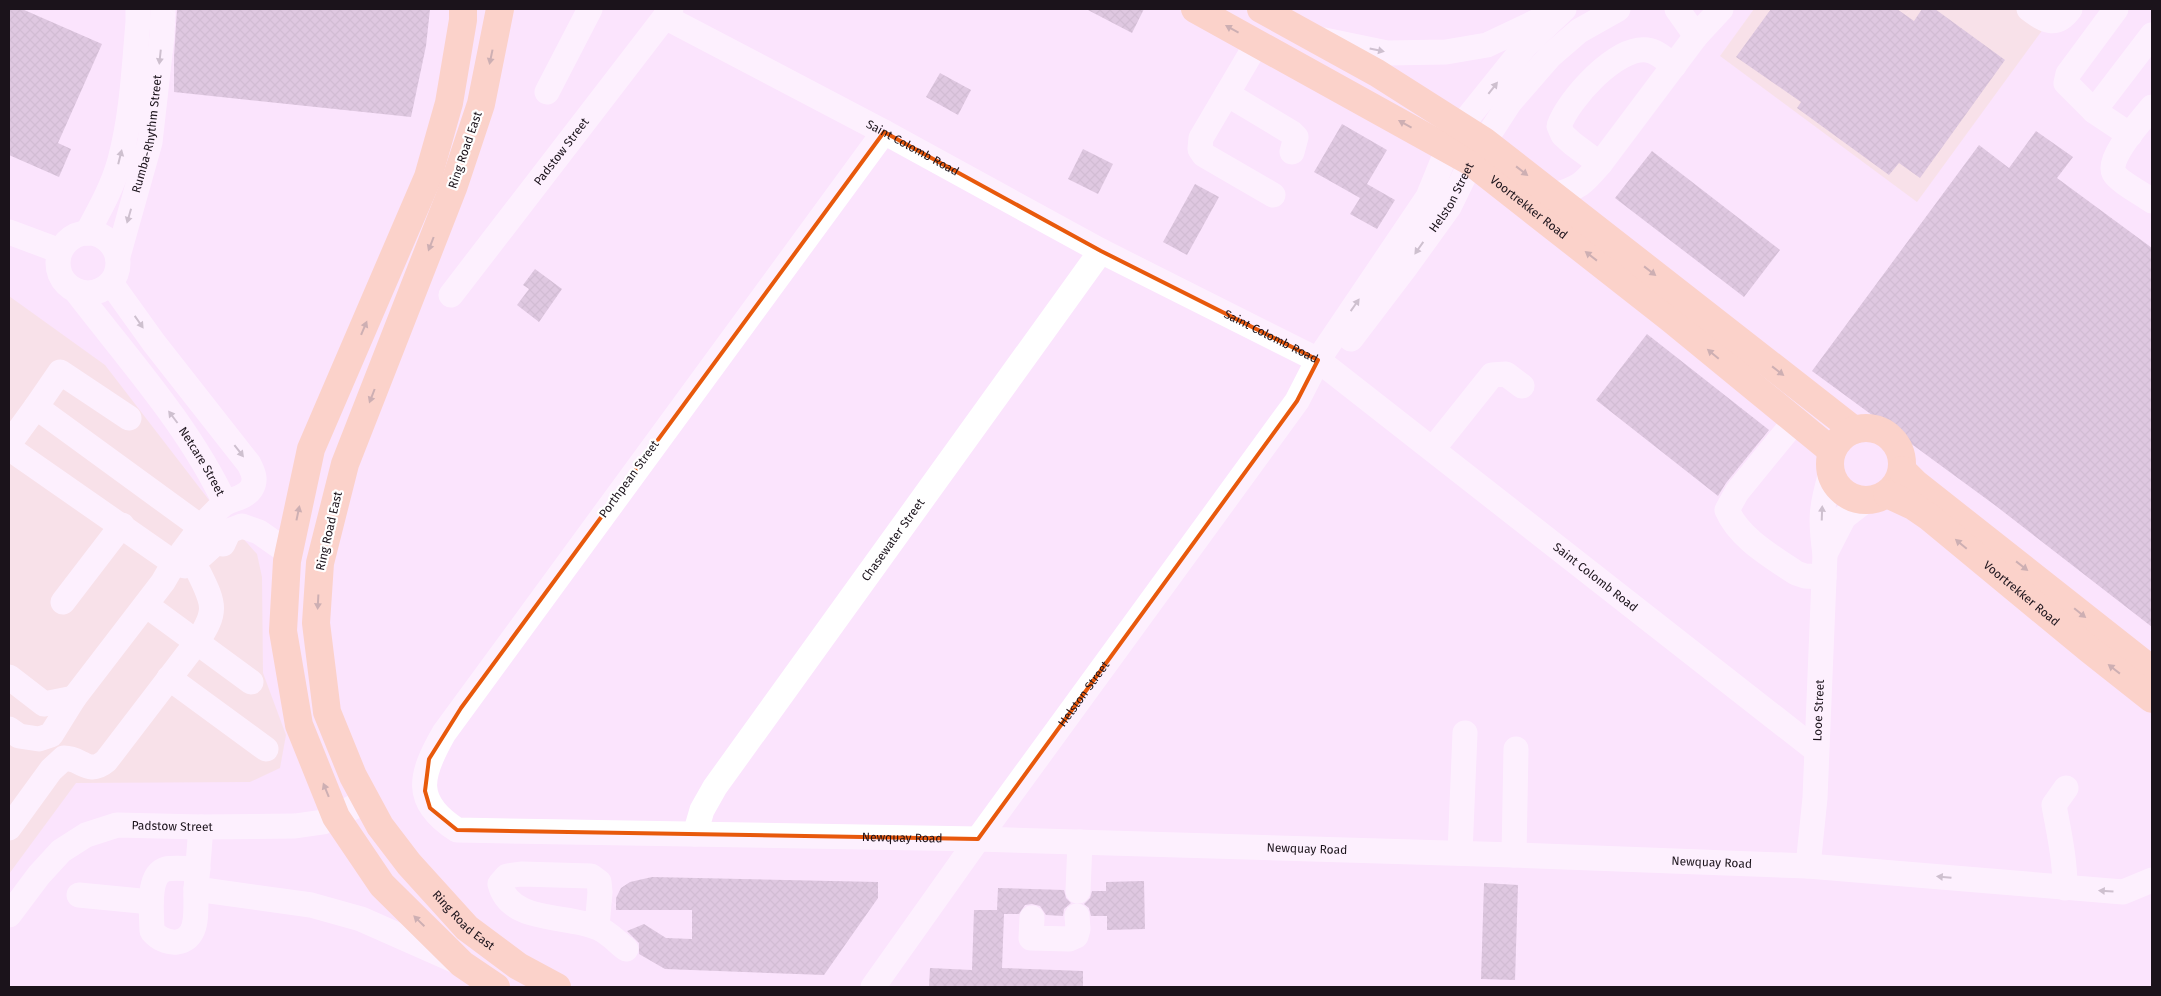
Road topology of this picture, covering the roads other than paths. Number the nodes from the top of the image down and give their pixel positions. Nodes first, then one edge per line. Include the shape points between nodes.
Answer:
1 (138, 9) edge
2 (163, 9) edge
3 (463, 9) edge
4 (500, 9) edge
5 (590, 9) edge
6 (1195, 9) edge
7 (1261, 9) edge
8 (1563, 9) edge
9 (1618, 9) edge
10 (1677, 9) edge
11 (1721, 9) edge
12 (2029, 9) edge
13 (2070, 9) edge
14 (2116, 9) edge
15 (668, 13) edge
16 (2152, 35) edge
17 (1696, 36) junction
18 (1312, 38) junction
19 (1257, 43) junction
20 (1674, 66) junction
21 (547, 92) dead end
22 (1227, 94) junction
23 (2152, 107) edge
24 (2094, 111) junction
25 (884, 132) junction
26 (2130, 135) junction
27 (1454, 136) junction
28 (1478, 151) junction
29 (1292, 152) dead end
30 (1600, 164) junction
31 (1273, 195) dead end
32 (1554, 195) junction
33 (2150, 196) edge
34 (414, 211) junction
35 (443, 213) junction
36 (9, 232) edge
37 (87, 233) junction
38 (60, 251) junction
39 (1102, 251) junction
40 (118, 256) junction
41 (111, 283) junction
42 (76, 291) junction
43 (451, 295) dead end
44 (1324, 365) junction
45 (1522, 386) dead end
46 (36, 407) junction
47 (129, 418) dead end
48 (1796, 421) junction
49 (1854, 430) junction
50 (9, 446) edge
51 (1433, 449) junction
52 (1832, 462) junction
53 (1902, 470) junction
54 (1876, 497) junction
55 (225, 503) junction
56 (122, 525) junction
57 (202, 528) junction
58 (229, 531) junction
59 (289, 553) junction
60 (1825, 565) junction
61 (168, 573) junction
62 (199, 574) junction
63 (64, 602) dead end
64 (146, 605) junction
65 (197, 642) junction
66 (2152, 670) edge
67 (9, 677) edge
68 (169, 678) junction
69 (251, 682) dead end
70 (74, 698) junction
71 (2152, 699) edge
72 (9, 729) edge
73 (1465, 733) dead end
74 (266, 749) dead end
75 (1516, 749) dead end
76 (1816, 750) junction
77 (2066, 788) dead end
78 (366, 801) junction
79 (336, 817) junction
80 (201, 827) junction
81 (9, 828) edge
82 (457, 830) joint
83 (523, 832) junction
84 (695, 834) junction
85 (978, 838) junction
86 (1080, 842) junction
87 (1460, 853) junction
88 (1514, 855) junction
89 (1808, 866) junction
90 (521, 874) junction
91 (197, 879) junction
92 (2152, 880) edge
93 (2065, 888) junction
94 (1078, 890) dead end
95 (79, 895) dead end
96 (151, 902) junction
97 (9, 915) edge
98 (1077, 916) dead end
99 (597, 928) junction
100 (1031, 937) dead end
101 (626, 949) dead end
102 (462, 964) junction
103 (496, 987) edge
104 (557, 987) edge
105 (873, 987) edge

37 -> 1 street via 110,190 120,159 131,104
2 -> 40 street, Rumba-Rhythm Street via 150,142
3 - 34 main road, Ring Road East via 448,103 428,177
4 -> 35 main road, Ring Road East via 481,104
5 - 21 street
19 -> 6 main road, Voortrekker Road
7 - 18 main road, Voortrekker Road
18 -> 8 street via 1387,53 1446,52 1487,45
27 -> 8 street, Helston Street via 1526,45
9 - 28 street, Helston Street via 1579,32 1550,56 1510,102
10 - 17 street
11 - 17 street
12 - 13 street via 2049,21 2057,21
14 - 24 street via 2068,74 2066,83
15 - 25 street, Saint Colomb Road
15 - 43 street, Padstow Street
16 - 24 street
17 - 20 street
18 - 27 main road, Voortrekker Road via 1377,73
19 - 22 street
27 -> 19 main road, Voortrekker Road
20 - 30 street
20 - 30 street via 1648,50 1632,52 1591,81 1574,100 1559,126 1563,135
22 - 29 street via 1292,133 1296,137
22 - 31 street via 1201,138 1200,149 1204,155
23 - 26 street
24 - 26 street
25 - 39 street, Saint Colomb Road
25 - 82 street, Porthpean Street via 444,733 429,759 425,791 430,808 439,819
26 - 33 street via 2112,166 2114,175
27 - 28 main road, Voortrekker Road
44 -> 27 street, Helston Street via 1428,197
28 -> 32 main road, Voortrekker Road
28 -> 44 street, Helston Street via 1448,207
48 -> 28 main road, Voortrekker Road via 1670,319
30 - 32 street via 1583,184
32 -> 49 main road, Voortrekker Road
34 - 35 main road
59 -> 34 main road, Ring Road East via 311,450
35 -> 78 main road, Ring Road East via 346,464 320,563 316,623 328,712
36 - 38 street
37 - 38 street via 73,237
37 - 40 street via 108,240
38 - 42 street via 62,278
39 - 44 street, Saint Colomb Road
39 - 84 street, Chasewater Street via 715,787 702,810
40 - 41 street via 116,275
41 - 42 street via 95,292
41 -> 55 street, Netcare Street via 254,473 251,490 243,497
55 -> 42 street, Netcare Street via 213,476 189,439
44 - 51 street, Saint Colomb Road
44 - 85 street, Helston Street
45 - 51 street via 1506,374 1492,375
46 - 47 street via 60,372
46 - 50 street
46 - 57 street
48 - 52 main road, Voortrekker Road
48 - 60 street via 1737,492 1727,510 1742,533 1796,573 1805,576
49 - 52 main road via 1841,438
49 - 53 main road via 1873,428 1890,436 1900,451
50 - 56 street
51 - 76 street, Saint Colomb Road
52 - 54 main road, Voortrekker Road via 1839,487 1851,497
60 -> 52 street, Looe Street via 1822,504
53 - 54 main road via 1897,484
53 -> 66 main road, Voortrekker Road
54 - 60 street, Looe Street via 1844,517
71 -> 54 main road, Voortrekker Road via 1929,517 1913,506
55 - 57 street
56 - 61 street
56 - 63 street
57 - 61 street
58 - 59 street via 242,526 260,532
58 - 61 street via 199,558
58 - 62 street via 218,555
79 -> 59 main road, Ring Road East via 299,725 283,631
60 - 76 street, Looe Street
61 - 62 street via 182,582
61 - 64 street
62 - 65 street via 209,592 213,612
64 - 65 street
64 - 70 street
65 - 68 street
65 - 69 street
67 - 70 street via 44,704
68 - 74 street
68 - 81 street via 106,761 90,768 64,758 51,770
70 - 72 street via 51,735 38,739 19,736
73 - 87 street
75 - 88 street
76 - 89 street, Looe Street
77 - 93 street via 2054,806 2062,842
78 - 79 street, Padstow Street
78 - 104 main road, Ring Road East via 380,826 409,864 467,928 518,966
79 - 80 street, Padstow Street via 295,826
102 -> 79 main road, Ring Road East via 382,885
80 - 91 street
80 - 97 street, Padstow Street via 117,825 86,835 61,852
82 - 83 street, Newquay Road
83 - 84 street, Newquay Road
83 - 90 street
84 - 85 street, Newquay Road
85 - 86 street, Newquay Road
85 - 105 street, Helston Street
86 - 87 street, Newquay Road
86 - 94 street
87 - 88 street, Newquay Road
88 - 89 street, Newquay Road
93 -> 89 street, Newquay Road
90 - 99 street via 591,876 599,882
90 - 99 street via 507,876 500,884 502,894 512,903 523,910
91 - 96 street via 166,869 157,873
91 - 96 street via 194,931 187,939 175,942 159,938 152,931
91 - 102 street via 361,919
92 -> 93 street, Newquay Road via 2123,892
95 - 96 street
98 - 100 street via 1076,936 1069,939
99 - 101 street
102 - 103 main road, Ring Road East

